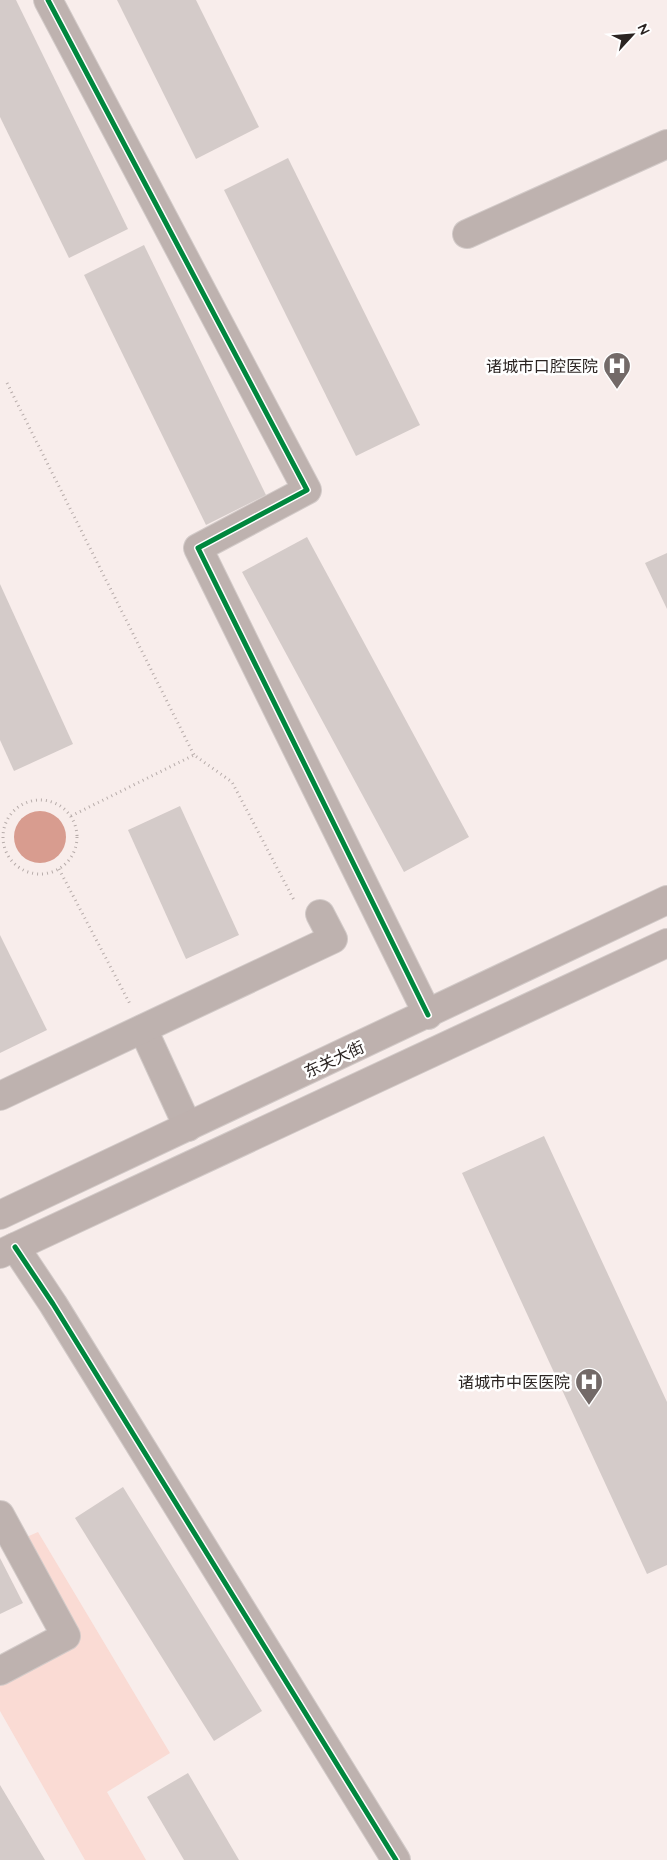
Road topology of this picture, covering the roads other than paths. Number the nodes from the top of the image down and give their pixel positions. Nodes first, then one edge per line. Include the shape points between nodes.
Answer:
1 (48, 0) edge
2 (667, 144) edge
3 (467, 234) dead end
4 (667, 900) edge
5 (320, 914) dead end
6 (667, 943) edge
7 (428, 1015) junction
8 (143, 1029) junction
9 (0, 1096) edge
10 (188, 1127) junction
11 (0, 1215) edge
12 (7, 1250) edge
13 (0, 1515) edge
14 (0, 1671) edge
15 (396, 1860) edge

1 - 7 street via 307,490 198,548
2 - 3 street
4 - 7 main road, 东关大街
5 - 8 street via 333,939
6 - 12 main road
7 - 10 main road, 东关大街
8 - 9 street
8 - 10 street
10 - 11 main road, 东关大街
12 - 15 street via 53,1304
13 - 14 street via 66,1636

